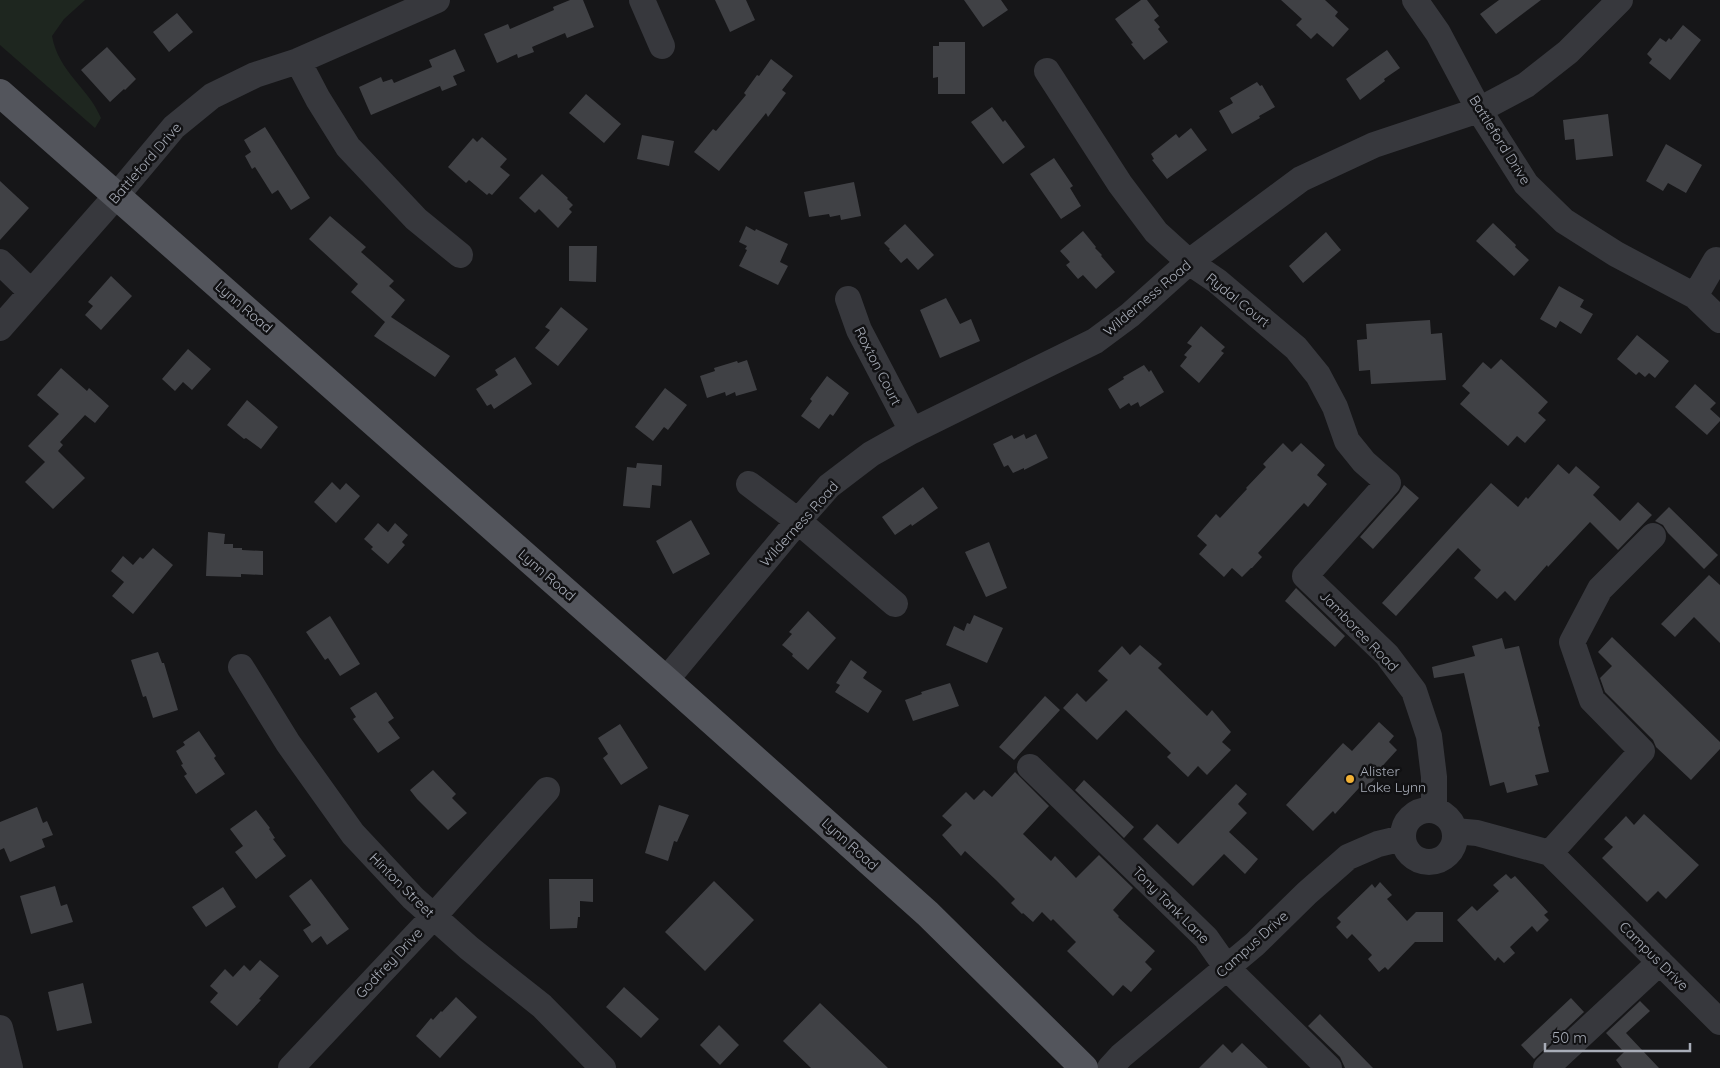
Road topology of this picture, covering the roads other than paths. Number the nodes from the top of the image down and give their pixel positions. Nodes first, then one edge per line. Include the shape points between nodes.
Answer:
1 (437, 0) edge
2 (642, 0) edge
3 (1415, 0) edge
4 (1620, 0) edge
5 (662, 46) dead end
6 (298, 61) junction
7 (1047, 70) dead end
8 (0, 93) edge
9 (1479, 110) junction
10 (117, 195) junction
11 (460, 255) dead end
12 (1716, 260) dead end
13 (0, 262) edge
14 (1190, 262) junction
15 (31, 292) junction
16 (1695, 296) junction
17 (848, 299) dead end
18 (1720, 320) edge
19 (0, 328) edge
20 (912, 431) junction
21 (749, 484) dead end
22 (1388, 484) joint
23 (798, 521) junction
24 (1653, 536) dead end
25 (895, 604) dead end
26 (241, 667) dead end
27 (666, 680) junction
28 (1030, 767) dead end
29 (546, 790) dead end
30 (1434, 809) junction
31 (1455, 831) junction
32 (1402, 838) junction
33 (1550, 853) junction
34 (433, 916) junction
35 (1660, 962) junction
36 (1226, 968) junction
37 (1720, 1022) edge
38 (0, 1028) edge
39 (10, 1068) edge
40 (291, 1068) edge
41 (603, 1068) edge
42 (1084, 1068) edge
43 (1110, 1068) edge
44 (1329, 1068) edge
45 (1546, 1068) edge

1 - 6 street, Battleford Drive
2 - 5 street
3 - 9 street, Battleford Drive via 1438,33
4 - 9 street, Wilderness Road via 1568,52 1526,85
6 - 10 street, Battleford Drive via 255,75 212,96 174,126
6 - 11 street via 348,147 416,219
7 - 14 street, Rydal Court via 1120,184 1156,232
8 - 10 main road, Lynn Road
9 - 14 street, Wilderness Road via 1374,145 1301,179
9 - 16 street, Battleford Drive via 1526,184 1564,221 1616,254
10 - 15 street, Battleford Drive
10 - 27 main road, Lynn Road
12 - 16 street
13 - 15 street
14 - 20 street, Wilderness Road via 1095,341
14 - 22 street, Rydal Court via 1217,280 1296,348 1318,375 1335,407 1347,441
15 - 19 street, Battleford Drive
16 - 18 street, Battleford Drive
17 - 20 street, Roxton Court via 858,330
20 - 23 street, Wilderness Road via 870,454 829,486
21 - 23 street
22 - 30 street, Jamboree Road via 1305,576 1387,656 1414,691 1429,736
23 - 25 street
23 - 27 street, Wilderness Road
24 - 33 street via 1600,589 1572,642 1592,700 1642,751
26 - 34 street, Hinton Street via 288,744 353,834
27 - 42 main road, Lynn Road via 928,914
28 - 36 street, Tony Tank Lane via 1206,938
29 - 34 street, Godfrey Drive
30 - 31 street via 1448,818
30 - 32 street via 1416,813 1409,819
31 - 32 street via 1452,850 1435,862 1413,857
31 - 33 street, Campus Drive via 1477,833
32 - 36 street, Campus Drive via 1348,857
33 - 35 street, Campus Drive
34 - 40 street, Godfrey Drive
34 - 41 street, Hinton Street via 542,1006
35 - 37 street, Campus Drive
35 - 45 street
36 - 43 street, Campus Drive
36 - 44 street, Tony Tank Lane
38 - 39 street

